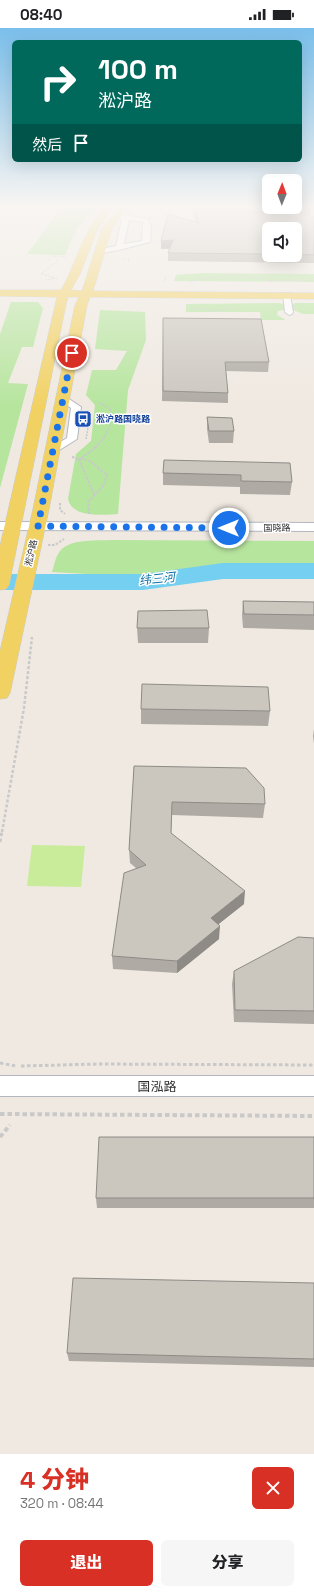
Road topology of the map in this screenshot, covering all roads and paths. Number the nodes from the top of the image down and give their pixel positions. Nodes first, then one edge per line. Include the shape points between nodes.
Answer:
1 (43, 275) edge
2 (75, 275) edge
3 (93, 275) edge
4 (215, 275) edge
5 (237, 275) edge
6 (166, 276) dead end
7 (55, 278) dead end
8 (268, 281) junction
9 (164, 282) dead end
10 (189, 282) dead end
11 (272, 282) dead end
12 (312, 283) edge
13 (160, 284) dead end
14 (168, 284) dead end
15 (184, 284) dead end
16 (192, 284) dead end
17 (269, 285) dead end
18 (276, 285) dead end
19 (0, 287) edge
20 (65, 291) junction
21 (87, 291) junction
22 (0, 294) edge
23 (286, 295) junction
24 (314, 296) edge
25 (289, 312) dead end
26 (100, 403) dead end
27 (69, 453) dead end
28 (72, 457) dead end
29 (81, 458) junction
30 (68, 460) dead end
31 (94, 494) junction
32 (62, 497) dead end
33 (69, 515) dead end
34 (90, 516) dead end
35 (7, 526) edge
36 (38, 526) junction
37 (314, 527) edge
38 (2, 578) edge
39 (0, 693) edge
40 (24, 708) dead end
41 (0, 842) edge
42 (0, 1063) edge
43 (314, 1065) edge
44 (0, 1086) edge
45 (314, 1086) edge
46 (0, 1114) edge
47 (314, 1116) edge
48 (10, 1125) dead end
49 (0, 1137) edge

1 - 7 path
2 - 20 main road
3 - 21 main road, 淞沪路
4 - 10 path
5 - 8 path via 253,275
6 - 9 path
8 - 11 path
8 - 12 path
12 - 21 main road
13 - 14 path
15 - 16 path
17 - 18 path
19 - 20 main road
20 - 21 main road
20 - 22 main road
20 - 35 main road
21 - 23 main road
21 - 36 main road, 淞沪路 via 81,306
23 - 24 main road
23 - 25 street
26 - 29 path via 110,409 107,418 109,429 91,452
27 - 30 path
28 - 29 path
29 - 31 path via 80,464
29 - 31 path via 90,461 107,475 106,481
31 - 34 path via 87,506
32 - 33 path via 60,510
35 - 36 street, 国晓路
35 - 38 main road
36 - 37 street, 国晓路
36 - 39 main road, 淞沪路
40 - 41 path
42 - 43 path via 13,1066
44 - 45 street, 国泓路
46 - 47 path
48 - 49 path

